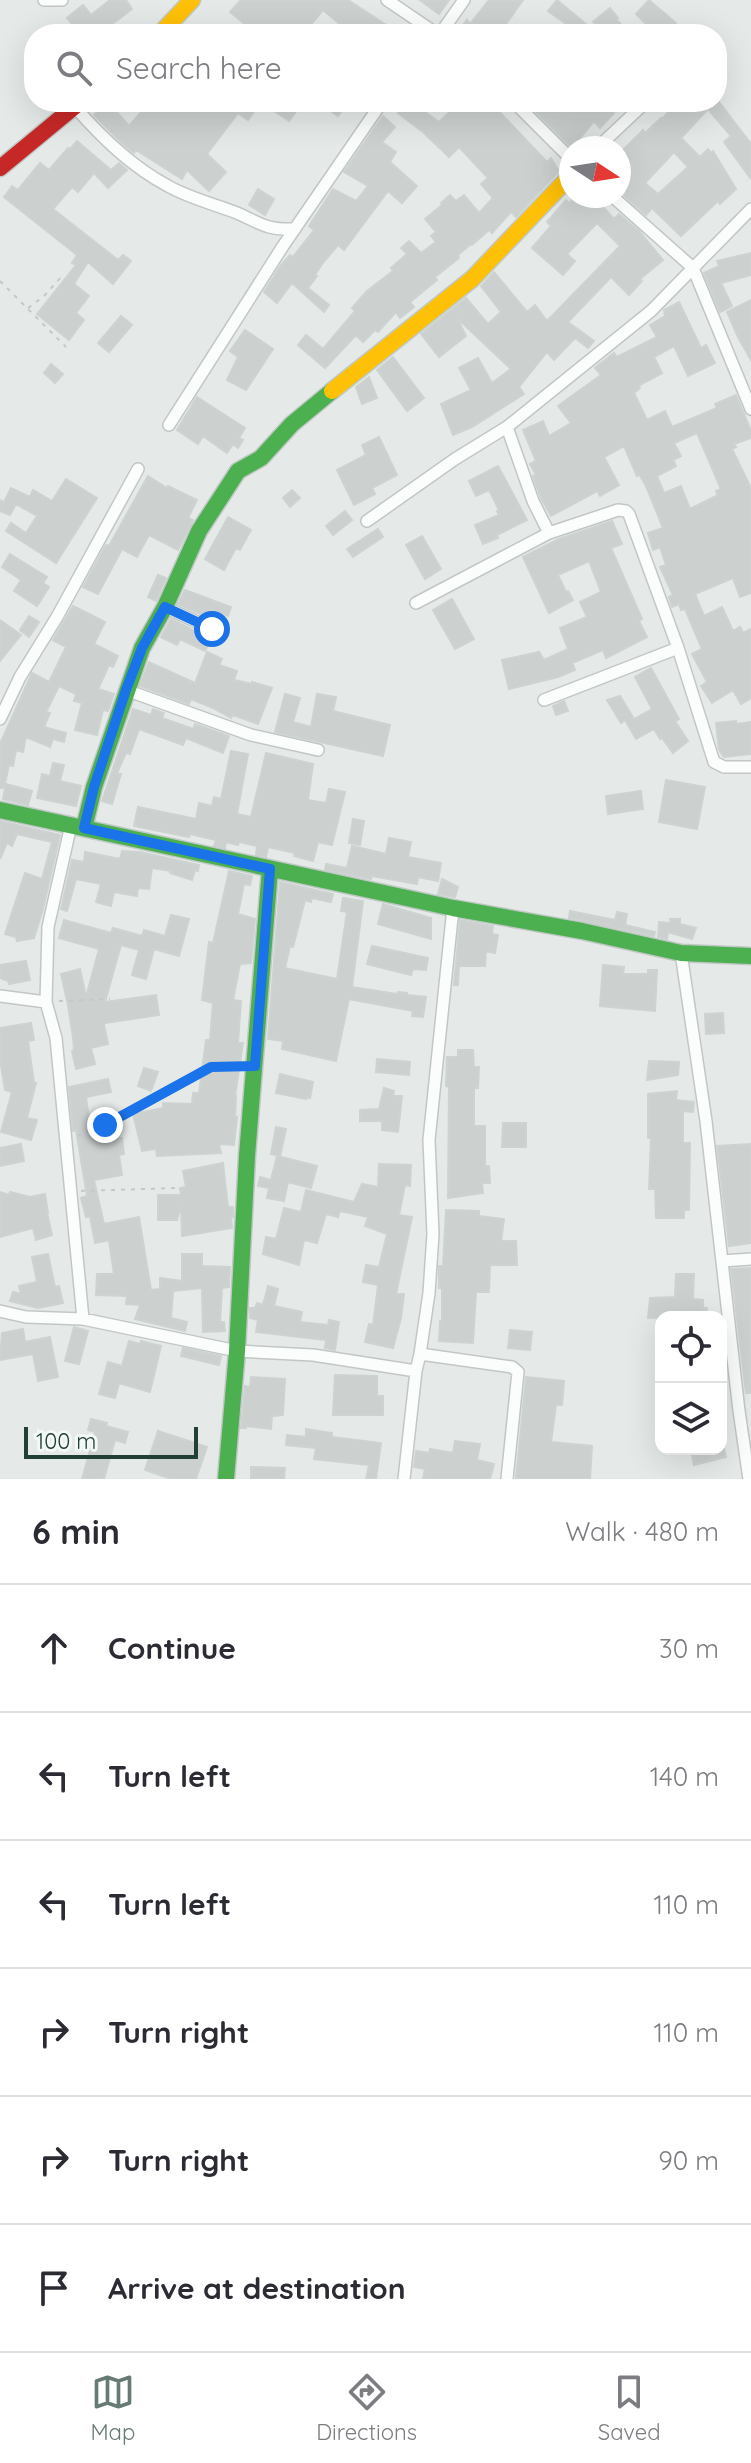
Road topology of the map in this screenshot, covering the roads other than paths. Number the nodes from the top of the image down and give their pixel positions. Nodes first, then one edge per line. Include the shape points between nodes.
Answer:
1 (44, 0) edge
2 (62, 0) edge
3 (192, 0) edge
4 (387, 0) edge
5 (464, 0) edge
6 (169, 24) edge
7 (423, 24) edge
8 (446, 24) edge
9 (68, 112) edge
10 (84, 112) edge
11 (375, 112) edge
12 (524, 112) edge
13 (635, 112) edge
14 (610, 136) edge
15 (559, 147) edge
16 (0, 168) edge
17 (559, 188) edge
18 (626, 208) edge
19 (751, 209) edge
20 (272, 229) junction
21 (295, 229) junction
22 (283, 246) junction
23 (693, 268) junction
24 (751, 408) edge
25 (169, 425) dead end
26 (507, 427) junction
27 (138, 469) dead end
28 (367, 521) dead end
29 (549, 533) junction
30 (416, 603) dead end
31 (165, 607) junction
32 (212, 629) dead end
33 (678, 648) junction
34 (126, 690) junction
35 (544, 700) dead end
36 (0, 719) edge
37 (318, 750) dead end
38 (751, 767) edge
39 (0, 810) edge
40 (78, 826) junction
41 (270, 869) junction
42 (453, 908) junction
43 (681, 953) junction
44 (751, 956) edge
45 (0, 996) edge
46 (46, 1002) junction
47 (751, 1259) edge
48 (722, 1261) junction
49 (0, 1311) edge
50 (83, 1319) junction
51 (237, 1351) junction
52 (420, 1354) junction
53 (416, 1371) junction
54 (745, 1410) edge
55 (226, 1479) edge
56 (404, 1479) edge
57 (507, 1479) edge
58 (749, 1479) edge

1 - 2 street
3 - 6 street
4 - 7 street
5 - 8 street
9 - 16 street
10 - 20 street via 103,139 134,165 170,187
11 - 21 street
12 - 15 street
13 - 14 street
17 - 31 street via 472,279 242,470 199,531
18 - 23 street
19 - 23 street
20 - 21 street
20 - 22 street
21 - 22 street
22 - 25 street
23 - 24 street
23 - 26 street via 651,311
26 - 28 street
26 - 29 street
27 - 36 street
29 - 30 street
29 - 33 street via 626,511
31 - 32 street
31 - 34 street
33 - 35 street
33 - 38 street via 714,762
34 - 37 street via 251,735
34 - 40 street
39 - 40 street
40 - 41 street
40 - 46 street via 48,927
41 - 42 street
41 - 51 street
42 - 43 street
42 - 52 street via 429,1140 433,1234
43 - 44 street
43 - 48 street
45 - 46 street
46 - 50 street via 56,1038
47 - 48 street
48 - 54 street
49 - 50 street
50 - 51 street
51 - 53 street via 313,1355
51 - 55 street
52 - 53 street
52 - 57 street via 518,1372
53 - 56 street
54 - 58 street

